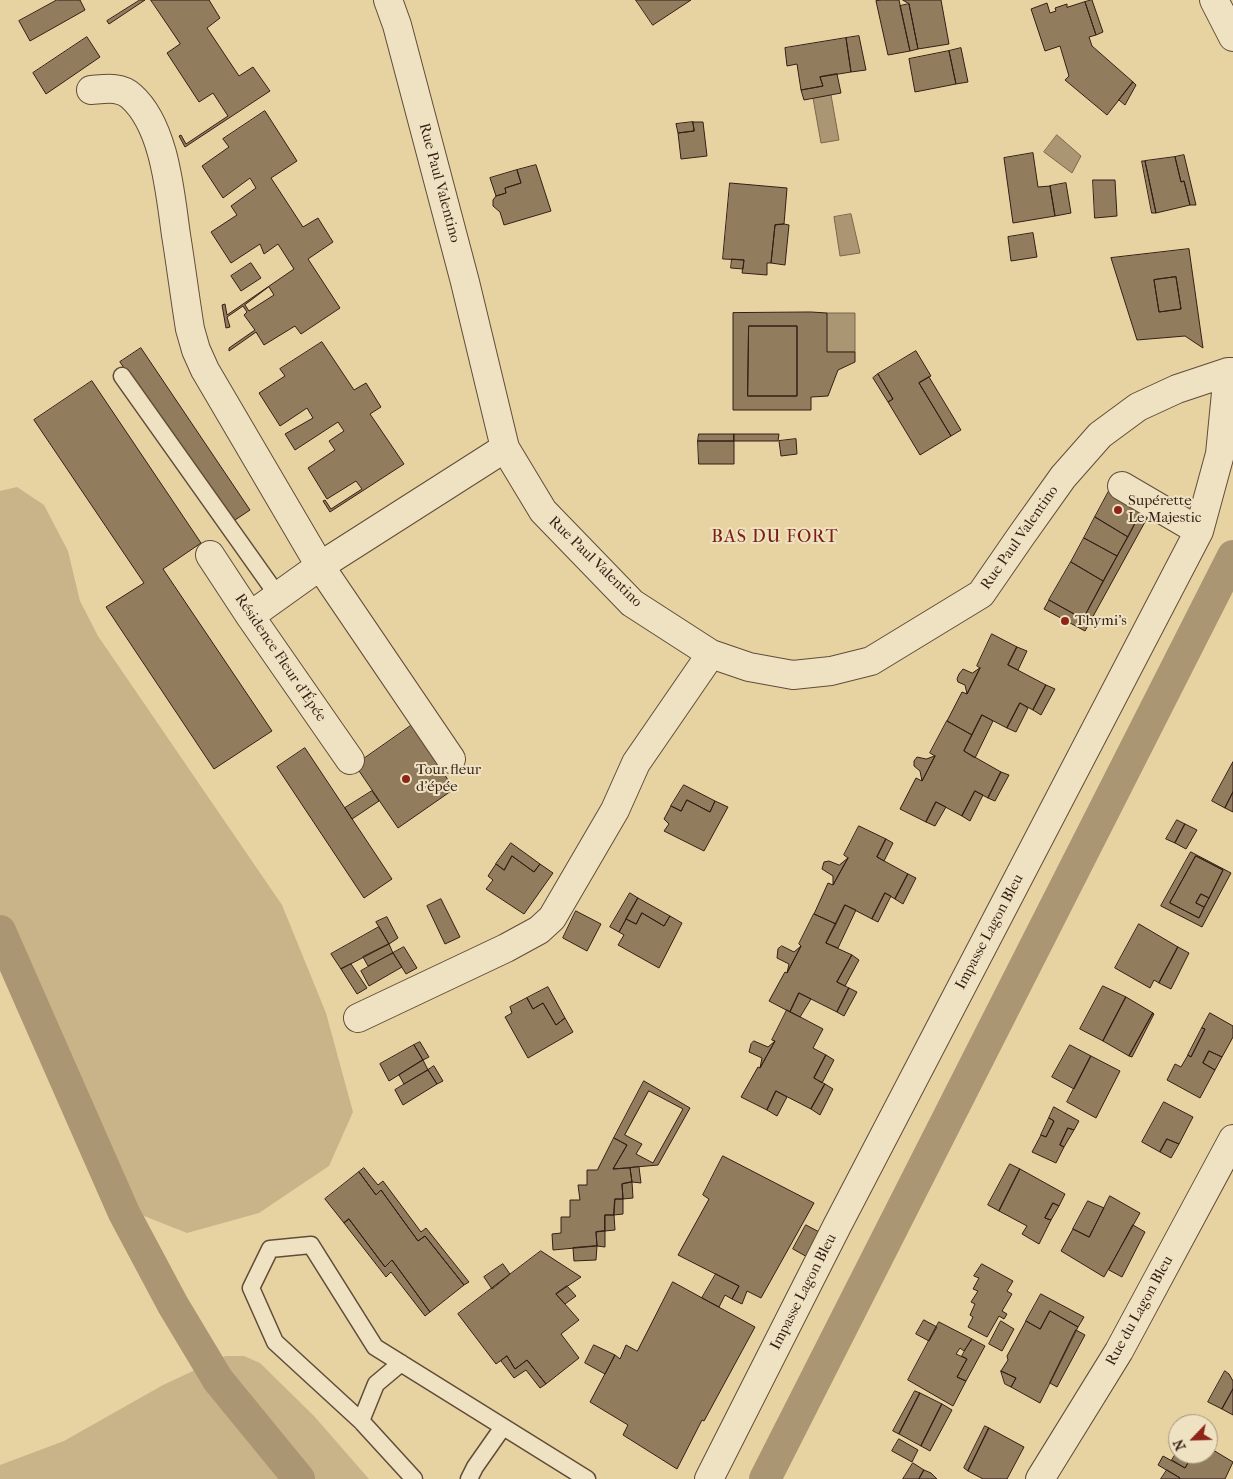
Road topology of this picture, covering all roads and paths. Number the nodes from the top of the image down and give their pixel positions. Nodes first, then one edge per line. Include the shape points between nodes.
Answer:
1 (388, 0) edge
2 (1214, 0) edge
3 (1233, 37) edge
4 (91, 90) dead end
5 (1231, 372) edge
6 (122, 376) dead end
7 (505, 448) junction
8 (1122, 486) dead end
9 (1200, 531) junction
10 (210, 554) dead end
11 (320, 566) junction
12 (278, 596) junction
13 (250, 616) junction
14 (711, 654) junction
15 (451, 759) dead end
16 (350, 760) dead end
17 (358, 1018) dead end
18 (1233, 1139) edge
19 (401, 1362) junction
20 (361, 1421) junction
21 (503, 1427) junction
22 (414, 1479) edge
23 (469, 1479) edge
24 (587, 1479) edge
25 (710, 1479) edge
26 (1040, 1479) edge

1 - 7 street, Rue Paul Valentino via 463,273
2 - 3 street
4 - 11 street via 115,88 131,96 156,134 166,166 190,329 196,350
5 - 9 street, Impasse Lagon Bleu via 1220,454
5 - 14 street, Rue Paul Valentino via 1177,388 1138,407 1100,434 1063,477 981,594 871,661 831,671 793,675 749,667
6 - 12 lane
7 - 11 street
7 - 14 street, Rue Paul Valentino via 543,511 632,603
8 - 9 street
9 - 25 street, Impasse Lagon Bleu via 837,1226
10 - 13 street, Résidence Fleur d'Épée
11 - 12 street
11 - 15 street
12 - 13 street
13 - 16 street, Résidence Fleur d'Épée
14 - 17 street via 636,763 616,810 552,918 539,930 514,943
18 - 26 street, Rue du Lagon Bleu via 1119,1351
19 - 20 lane via 376,1384
19 - 20 lane via 375,1347 311,1245 270,1249 251,1288 275,1342
19 - 21 lane
20 - 22 lane
21 - 23 lane
21 - 24 lane

